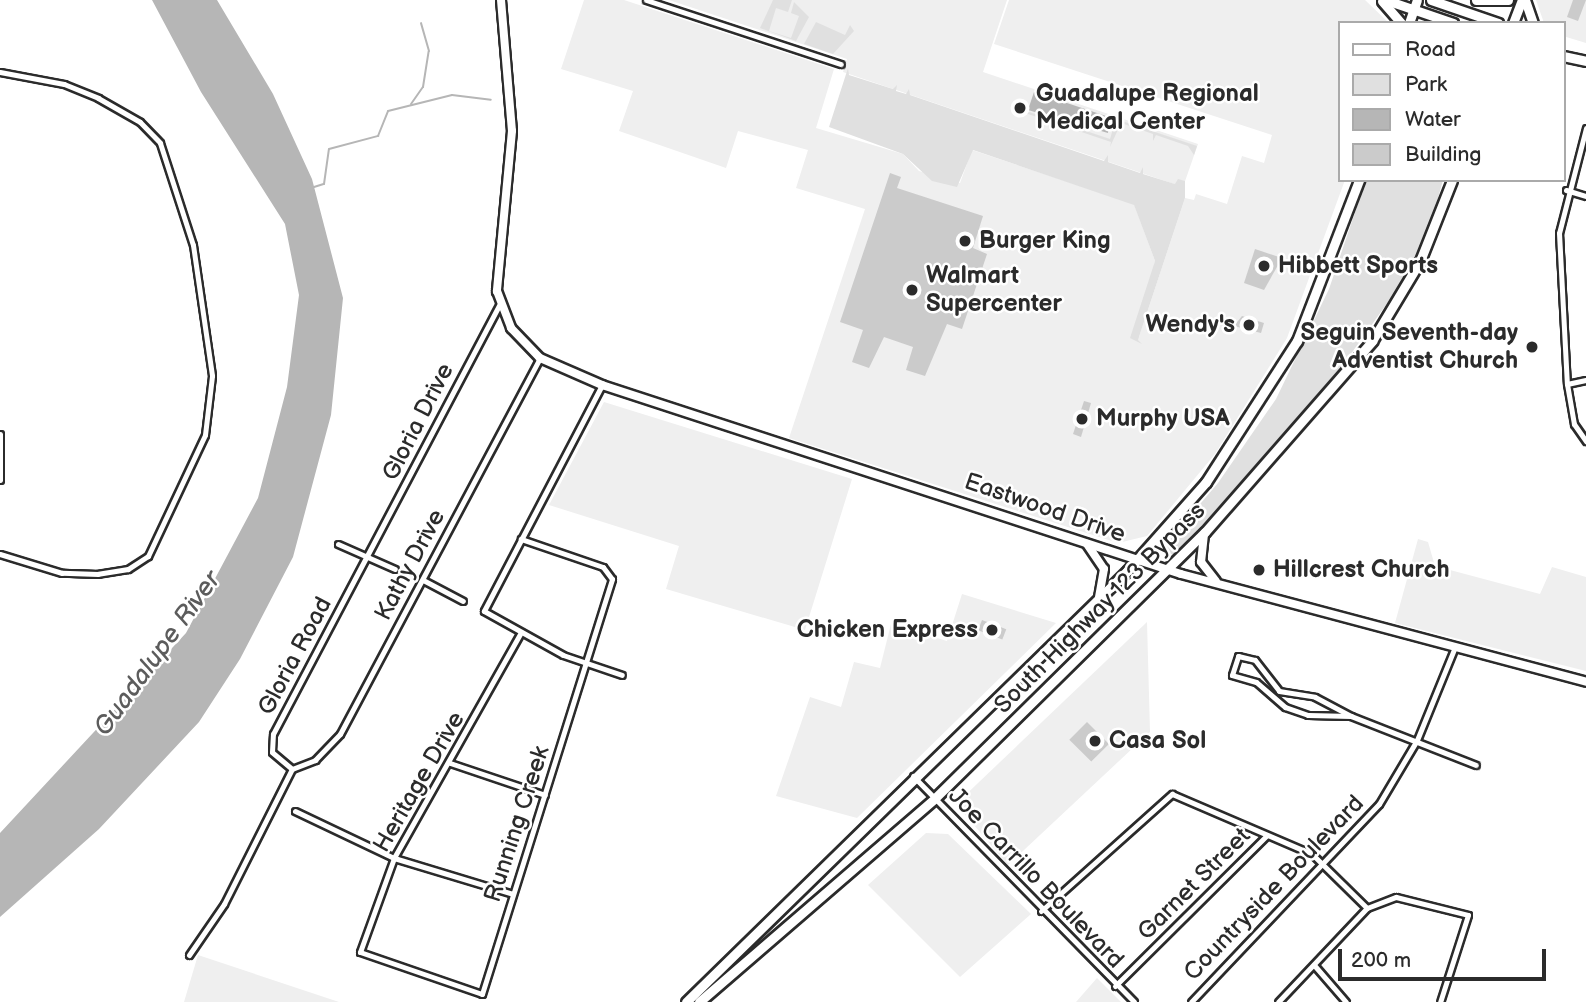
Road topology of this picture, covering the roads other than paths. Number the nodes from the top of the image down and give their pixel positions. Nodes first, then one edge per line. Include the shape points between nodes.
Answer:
1 (501, 0) edge
2 (646, 0) edge
3 (1384, 0) edge
4 (1431, 0) edge
5 (1476, 0) edge
6 (1507, 0) edge
7 (1524, 0) edge
8 (1415, 5) edge
9 (1400, 21) edge
10 (1449, 21) edge
11 (1492, 21) edge
12 (1514, 21) edge
13 (1532, 21) edge
14 (1568, 56) edge
15 (1586, 61) edge
16 (841, 64) dead end
17 (0, 72) edge
18 (1586, 128) edge
19 (1358, 182) edge
20 (1451, 182) edge
21 (1566, 190) junction
22 (1586, 196) edge
23 (499, 305) junction
24 (540, 358) junction
25 (1586, 380) edge
26 (1567, 384) junction
27 (602, 385) junction
28 (0, 434) edge
29 (1586, 441) edge
30 (0, 480) edge
31 (1205, 532) junction
32 (521, 539) junction
33 (1085, 542) junction
34 (338, 544) dead end
35 (0, 554) edge
36 (368, 555) junction
37 (1138, 559) junction
38 (395, 569) dead end
39 (1169, 570) junction
40 (423, 580) junction
41 (1221, 585) junction
42 (1099, 599) junction
43 (463, 601) dead end
44 (520, 634) junction
45 (1455, 648) junction
46 (586, 663) junction
47 (621, 675) dead end
48 (1586, 682) edge
49 (1271, 689) junction
50 (1351, 716) junction
51 (1417, 740) junction
52 (450, 763) junction
53 (1476, 765) dead end
54 (292, 769) junction
55 (914, 776) junction
56 (545, 795) junction
57 (935, 798) junction
58 (295, 811) dead end
59 (1267, 835) junction
60 (394, 858) junction
61 (1324, 864) junction
62 (513, 894) junction
63 (1367, 908) junction
64 (1041, 911) junction
65 (189, 955) dead end
66 (1314, 965) junction
67 (1115, 986) junction
68 (482, 994) joint
69 (686, 1002) edge
70 (699, 1002) edge
71 (1134, 1002) edge
72 (1191, 1002) edge
73 (1278, 1002) edge
74 (1346, 1002) edge
75 (1440, 1002) edge

1 - 23 main road via 512,131 496,275
2 - 16 street
3 - 8 main road
3 - 9 main road
4 - 11 main road
5 - 6 main road
7 - 12 main road
7 - 13 main road
8 - 10 main road
14 - 15 main road
17 - 35 street via 64,84 98,98 140,122 160,143 192,245 212,376 205,435 148,556 128,569 86,574 43,569
18 - 21 street
19 - 37 main road, South Highway 123 Bypass via 1319,290 1283,367 1229,452
20 - 31 main road, South Highway 123 Bypass via 1420,261 1372,341
21 - 22 street
21 - 26 street via 1559,233
23 - 24 main road via 511,328
23 - 36 street, Gloria Drive
24 - 27 main road, Eastwood Drive
24 - 40 street, Kathy Drive
25 - 26 street
26 - 29 street via 1574,424
27 - 32 street
27 - 33 main road, Eastwood Drive
28 - 30 street
31 - 39 main road, South Highway 123 Bypass
31 - 41 main road via 1201,562
32 - 44 street via 484,611
32 - 46 street, Running Creek via 611,571
33 - 37 main road, Eastwood Drive
33 - 42 main road via 1104,569
34 - 36 street
36 - 38 street
36 - 54 street, Gloria Road via 274,734 272,752
37 - 39 main road, Eastwood Drive
37 - 42 main road, South Highway 123 Bypass
39 - 41 main road, Eastwood Drive
39 - 57 main road, South Highway 123 Bypass
40 - 43 street
40 - 54 street, Kathy Drive via 340,734 315,760
41 - 45 main road, Eastwood Drive
42 - 55 main road, South Highway 123 Bypass
44 - 46 street
44 - 52 street, Heritage Drive
45 - 48 main road, Eastwood Drive
45 - 51 street, Countryside Boulevard
46 - 47 street
46 - 56 street, Running Creek
49 - 49 street via 1255,660 1238,656 1232,675
49 - 50 street via 1315,697
49 - 50 street via 1296,712
50 - 51 street
51 - 53 street
51 - 61 street, Countryside Boulevard via 1379,804
52 - 56 street
52 - 60 street, Heritage Drive
54 - 65 street via 223,904
55 - 57 street, Joe Carrillo Boulevard
55 - 69 main road, South Highway 123 Bypass
56 - 62 street, Running Creek
57 - 64 street, Joe Carrillo Boulevard
57 - 70 main road, South Highway 123 Bypass
58 - 60 street
59 - 61 street
59 - 64 street via 1172,794
59 - 67 street, Garnet Street
60 - 62 street
60 - 68 street, Heritage Drive via 360,952
61 - 63 street
61 - 72 street, Countryside Boulevard
62 - 68 street, Running Creek
63 - 66 street
63 - 75 street via 1406,897 1468,915
64 - 67 street, Joe Carrillo Boulevard
66 - 73 street
66 - 74 street
67 - 71 street, Joe Carrillo Boulevard

